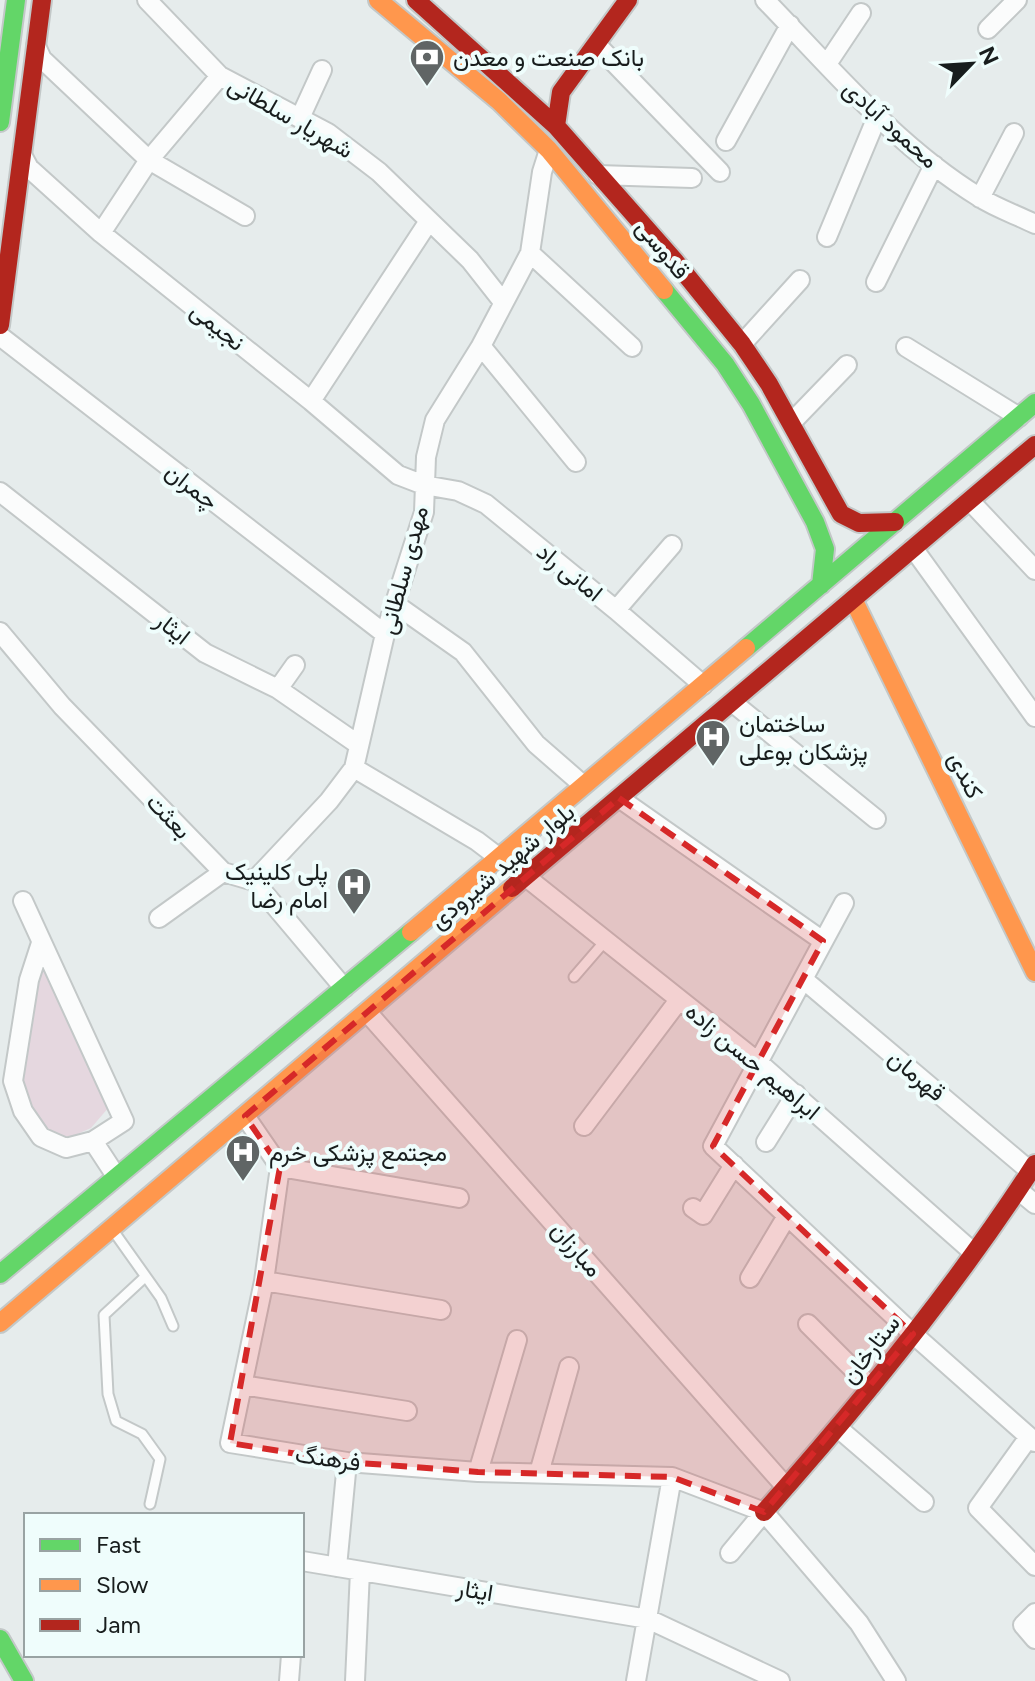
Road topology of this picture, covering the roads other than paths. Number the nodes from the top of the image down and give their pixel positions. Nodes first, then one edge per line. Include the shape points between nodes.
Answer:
1 (16, 0) edge
2 (42, 0) edge
3 (147, 0) edge
4 (378, 0) edge
5 (628, 0) edge
6 (765, 0) edge
7 (1017, 0) edge
8 (423, 3) edge
9 (861, 13) dead end
10 (790, 25) junction
11 (988, 29) dead end
12 (596, 44) junction
13 (36, 46) junction
14 (827, 64) junction
15 (322, 70) dead end
16 (220, 76) junction
17 (561, 92) junction
18 (1, 100) edge
19 (530, 100) junction
20 (877, 117) junction
21 (300, 118) junction
22 (0, 122) edge
23 (556, 126) junction
24 (1014, 133) dead end
25 (726, 141) dead end
26 (549, 150) junction
27 (22, 155) junction
28 (149, 160) junction
29 (934, 165) junction
30 (720, 172) dead end
31 (598, 175) junction
32 (692, 178) dead end
33 (980, 198) junction
34 (245, 216) dead end
35 (429, 221) junction
36 (1035, 224) edge
37 (101, 233) junction
38 (827, 237) dead end
39 (530, 253) junction
40 (800, 280) dead end
41 (876, 282) dead end
42 (503, 302) junction
43 (0, 325) edge
44 (0, 336) edge
45 (742, 344) junction
46 (481, 346) junction
47 (632, 347) dead end
48 (906, 347) dead end
49 (847, 365) dead end
50 (311, 401) junction
51 (1035, 403) edge
52 (1019, 417) junction
53 (791, 423) junction
54 (1035, 445) edge
55 (576, 462) dead end
56 (424, 485) junction
57 (0, 492) edge
58 (970, 501) junction
59 (841, 514) junction
60 (815, 522) junction
61 (895, 522) junction
62 (672, 545) dead end
63 (913, 548) junction
64 (1035, 570) edge
65 (821, 585) junction
66 (853, 599) junction
67 (395, 604) junction
68 (616, 610) junction
69 (0, 632) edge
70 (385, 634) junction
71 (295, 665) dead end
72 (703, 685) junction
73 (278, 689) junction
74 (732, 702) junction
75 (1035, 717) edge
76 (359, 745) junction
77 (354, 768) junction
78 (583, 785) junction
79 (619, 798) junction
80 (876, 819) dead end
81 (498, 857) junction
82 (223, 872) junction
83 (526, 877) junction
84 (254, 881) junction
85 (23, 901) dead end
86 (844, 903) dead end
87 (159, 918) dead end
88 (606, 940) junction
89 (823, 941) junction
90 (1029, 941) edge
91 (41, 943) junction
92 (1035, 972) edge
93 (574, 977) dead end
94 (803, 979) junction
95 (344, 988) junction
96 (679, 1000) junction
97 (367, 1012) junction
98 (758, 1062) junction
99 (796, 1094) junction
100 (245, 1116) junction
101 (584, 1126) dead end
102 (93, 1141) junction
103 (766, 1142) dead end
104 (734, 1165) junction
105 (280, 1167) junction
106 (1033, 1167) edge
107 (116, 1176) junction
108 (1018, 1190) junction
109 (459, 1198) dead end
110 (1035, 1204) edge
111 (693, 1208) dead end
112 (787, 1216) junction
113 (112, 1229) junction
114 (974, 1253) junction
115 (0, 1274) edge
116 (145, 1277) junction
117 (750, 1278) dead end
118 (264, 1281) junction
119 (441, 1310) dead end
120 (0, 1323) edge
121 (808, 1324) dead end
122 (173, 1326) dead end
123 (913, 1334) junction
124 (517, 1340) dead end
125 (569, 1367) dead end
126 (242, 1385) junction
127 (871, 1387) junction
128 (407, 1411) dead end
129 (838, 1428) junction
130 (1032, 1439) edge
131 (347, 1462) junction
132 (478, 1472) junction
133 (539, 1473) junction
134 (672, 1477) junction
135 (786, 1487) junction
136 (924, 1502) dead end
137 (150, 1504) dead end
138 (764, 1512) junction
139 (730, 1553) dead end
140 (304, 1561) edge
141 (1035, 1566) edge
142 (337, 1567) junction
143 (360, 1571) junction
144 (1035, 1613) edge
145 (648, 1619) junction
146 (0, 1639) edge
147 (1035, 1639) edge
148 (291, 1657) edge
149 (641, 1679) edge
150 (24, 1681) edge
151 (289, 1681) edge
152 (355, 1681) edge
153 (780, 1681) edge
154 (896, 1681) edge

1 - 18 main road
2 - 13 main road
3 - 16 street, شهریار سلطانی
4 - 26 main road, قدوسی
5 - 12 main road
6 - 10 street, محمود آبادی
7 - 11 street
8 - 19 main road, قدوسی
9 - 14 street
10 - 14 street, محمود آبادی
10 - 25 street
12 - 17 main road
12 - 30 street
13 - 27 main road
13 - 28 street via 42,59
14 - 20 street, محمود آبادی
15 - 21 street
16 - 21 street, شهریار سلطانی
16 - 28 street
17 - 19 main road
17 - 23 main road
18 - 22 main road
19 - 23 main road, قدوسی
20 - 29 street, محمود آبادی
20 - 38 street
21 - 35 street, شهریار سلطانی via 379,172
23 - 31 main road, قدوسی
24 - 33 street
26 - 39 street, مهدی سلطانی
26 - 60 main road, قدوسی via 725,364
27 - 37 street, نجیمی via 29,168
27 - 43 main road
28 - 34 street
28 - 37 street
29 - 33 street, محمود آبادی
29 - 41 street
31 - 32 street
31 - 45 main road, قدوسی
33 - 36 street, محمود آبادی
35 - 42 street, شهریار سلطانی
35 - 50 street
37 - 50 street, نجیمی
39 - 42 street, مهدی سلطانی
39 - 47 street
40 - 45 street
42 - 46 street, مهدی سلطانی
44 - 70 street, چمران
45 - 53 main road, قدوسی
46 - 55 street
46 - 56 street, مهدی سلطانی via 435,420
48 - 52 street
49 - 53 street
50 - 56 street, نجیمی via 398,475
51 - 52 main road, بلوار شهید شیرودی
52 - 61 main road, بلوار شهید شیرودی
53 - 59 main road, قدوسی
54 - 58 main road, بلوار شهید شیرودی
56 - 67 street, مهدی سلطانی via 424,512
56 - 68 street, امانی راد via 458,491 486,504
57 - 73 street, ایثار via 205,653
58 - 63 main road, بلوار شهید شیرودی
58 - 64 street
59 - 60 main road via 835,530
59 - 61 main road via 859,523
60 - 65 main road, قدوسی via 825,549
61 - 65 main road, بلوار شهید شیرودی
62 - 68 street
63 - 66 main road, بلوار شهید شیرودی
63 - 75 street
65 - 72 main road, بلوار شهید شیرودی
66 - 74 main road, بلوار شهید شیرودی
66 - 90 main road, کندی
67 - 70 street, مهدی سلطانی
67 - 78 street via 463,652 536,744
68 - 72 street, امانی راد
69 - 82 street, بعثت via 62,706
70 - 76 street, مهدی سلطانی
71 - 73 street
72 - 78 main road, بلوار شهید شیرودی
73 - 76 street, ایثار
74 - 79 main road, بلوار شهید شیرودی
74 - 80 street
76 - 77 street, مهدی سلطانی
77 - 81 street
77 - 84 street, مهدی سلطانی
78 - 81 main road, بلوار شهید شیرودی
79 - 83 main road, بلوار شهید شیرودی
79 - 89 street
81 - 95 main road, بلوار شهید شیرودی
82 - 84 street, بعثت
82 - 87 street
83 - 88 street, ابراهیم حسن زاده
83 - 97 main road, بلوار شهید شیرودی
84 - 95 street
85 - 91 street
86 - 89 street
88 - 93 lane
88 - 96 street, ابراهیم حسن زاده
89 - 94 street
90 - 92 main road, کندی
91 - 102 street via 124,1121
91 - 102 street via 29,980 13,1081 23,1111 41,1137 66,1148
94 - 98 street
94 - 106 street, قهرمان
95 - 107 main road, بلوار شهید شیرودی
96 - 98 street, ابراهیم حسن زاده
96 - 101 street
97 - 100 main road, بلوار شهید شیرودی
97 - 135 street, مبارزان
98 - 99 street, ابراهیم حسن زاده
98 - 104 street via 713,1146
99 - 103 street
99 - 114 street, ابراهیم حسن زاده
100 - 105 street
100 - 113 main road, بلوار شهید شیرودی
102 - 107 street
104 - 111 street via 703,1215
104 - 112 street
105 - 109 street
105 - 118 street, فرهنگ
106 - 108 main road, ستارخان
107 - 115 main road, بلوار شهید شیرودی
108 - 110 street
108 - 114 main road, ستارخان
112 - 117 street
112 - 123 street
113 - 116 lane
113 - 120 main road, بلوار شهید شیرودی
114 - 123 main road, ستارخان
116 - 122 lane
116 - 137 lane via 104,1315 108,1394 116,1421 142,1434 160,1459
118 - 119 street
118 - 126 street, فرهنگ
121 - 127 street
123 - 127 main road, ستارخان
123 - 130 street
124 - 132 street
125 - 133 street
126 - 128 street
126 - 131 street, فرهنگ via 230,1443
127 - 129 main road, ستارخان
129 - 135 main road, ستارخان
129 - 136 street
130 - 141 street via 978,1508
131 - 132 street, فرهنگ
131 - 142 street
132 - 133 street, فرهنگ
133 - 134 street, فرهنگ
134 - 138 street, فرهنگ
134 - 145 street
135 - 138 main road, ستارخان
138 - 139 street, ستارخان
138 - 154 street via 859,1623
140 - 142 street, ایثار
142 - 143 street, ایثار
143 - 145 street, ایثار
143 - 152 street
144 - 147 street via 1023,1625
145 - 149 street
145 - 153 street, ایثار
146 - 150 main road
148 - 151 street

